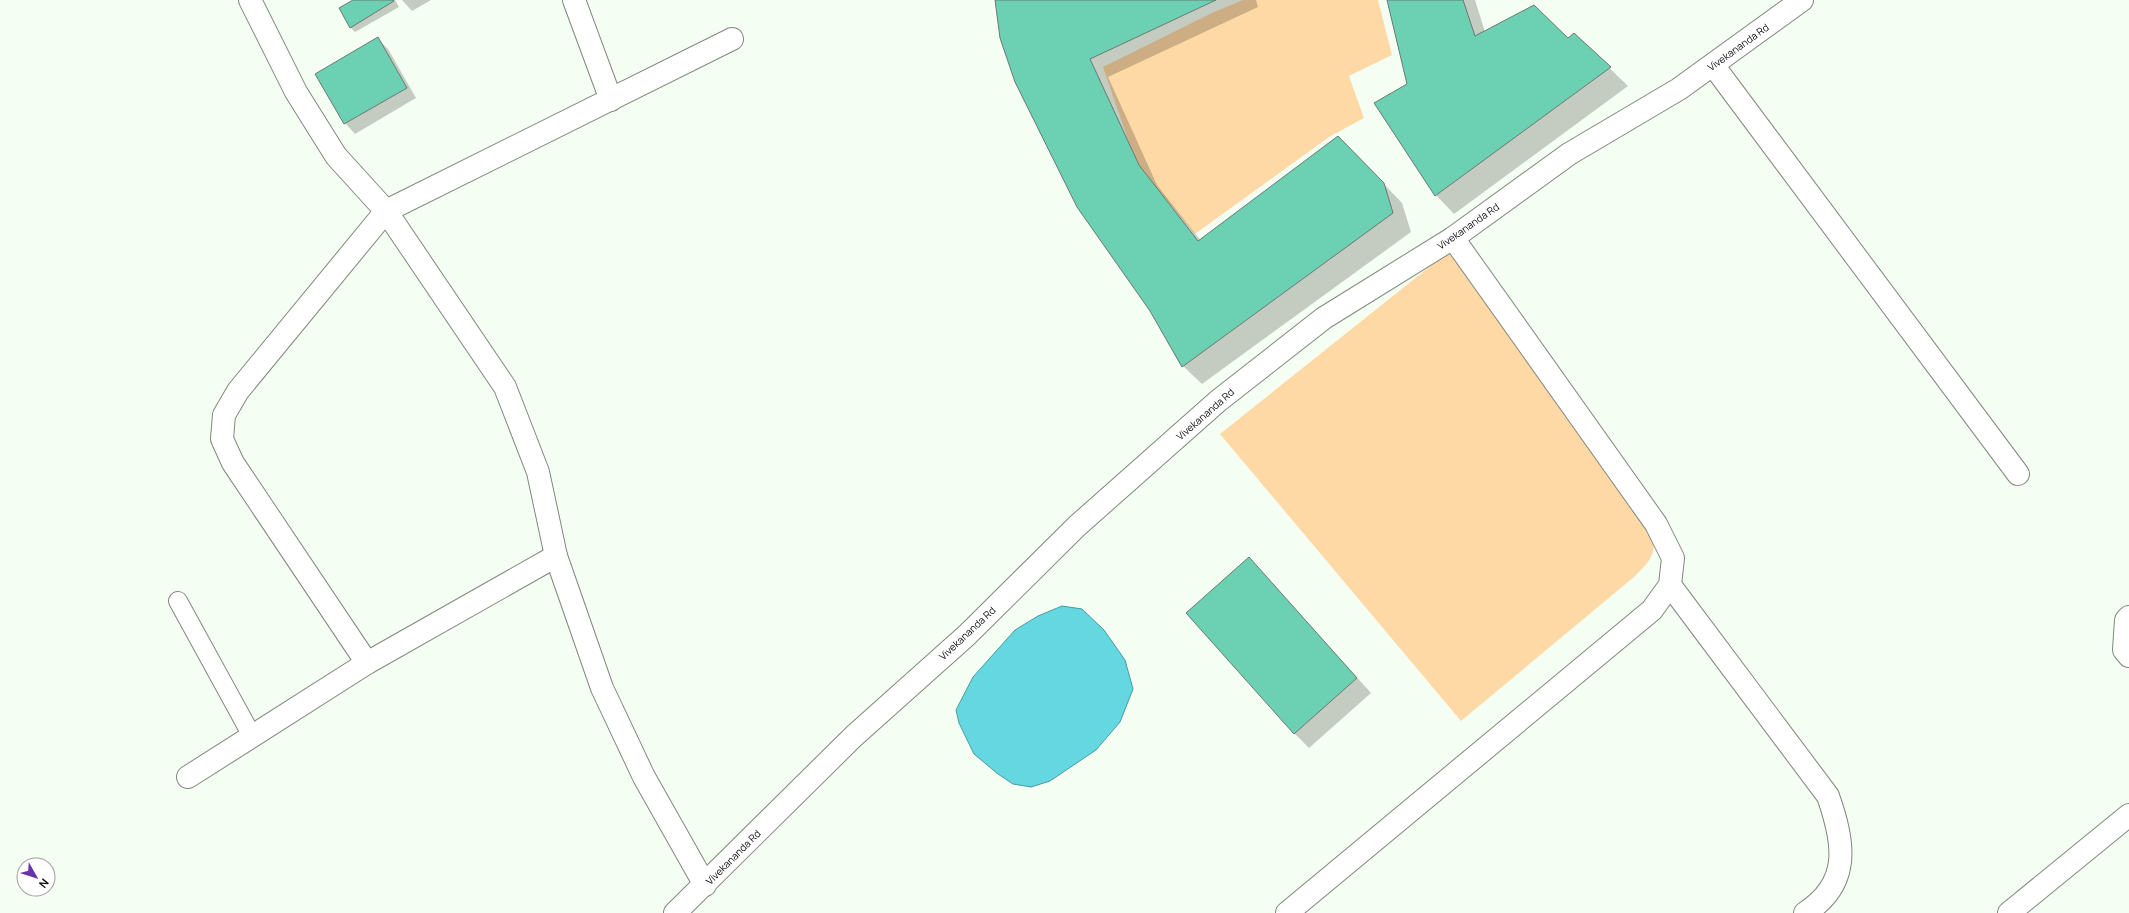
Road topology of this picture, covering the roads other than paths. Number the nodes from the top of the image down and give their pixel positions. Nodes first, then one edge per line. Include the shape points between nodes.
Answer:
1 (250, 0) edge
2 (574, 0) edge
3 (1802, 0) edge
4 (732, 39) dead end
5 (1712, 65) junction
6 (611, 100) junction
7 (386, 211) junction
8 (1453, 238) junction
9 (2018, 474) dead end
10 (556, 556) junction
11 (1670, 585) junction
12 (178, 601) dead end
13 (2129, 617) edge
14 (2129, 656) edge
15 (367, 663) junction
16 (252, 736) junction
17 (188, 777) dead end
18 (2129, 815) edge
19 (705, 885) junction
20 (684, 910) edge
21 (1287, 913) edge
22 (1805, 913) edge
23 (2009, 913) edge

1 - 7 street via 296,92 336,156
2 - 6 street
3 - 5 street, Vivekananda Rd
4 - 6 street
5 - 8 street, Vivekananda Rd via 1679,89 1569,154
5 - 9 street
6 - 7 street
7 - 10 street via 505,387 538,472
7 - 15 street via 238,391 224,415 222,439 233,463
8 - 11 street via 1656,524 1673,558
8 - 19 street, Vivekananda Rd via 1324,318 1218,401 1077,526 967,635 854,736
10 - 15 street
10 - 19 street via 602,688 644,777
11 - 21 street via 1652,610
11 - 22 street via 1828,796 1837,821 1840,869 1834,886 1820,903
12 - 16 lane
13 - 14 street via 2126,620 2124,650
15 - 16 street
16 - 17 street
18 - 23 street
19 - 20 street, Vivekananda Rd

